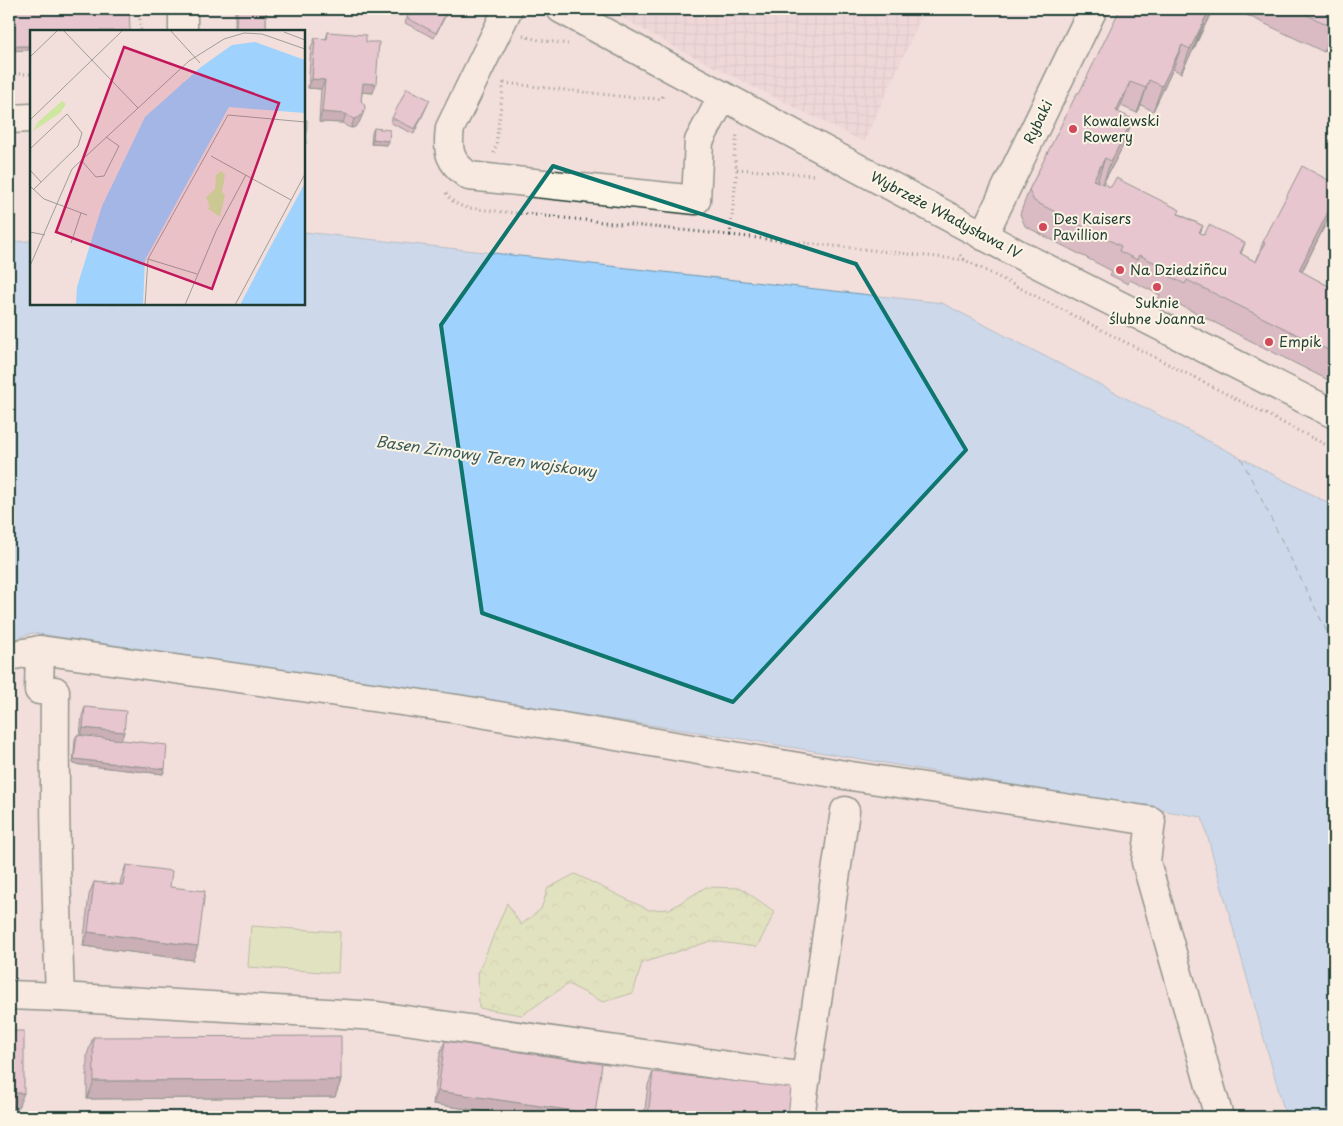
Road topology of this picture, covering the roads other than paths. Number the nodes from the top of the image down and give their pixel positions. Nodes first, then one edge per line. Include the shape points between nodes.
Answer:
1 (183, 9) edge
2 (508, 9) edge
3 (561, 9) edge
4 (1093, 9) edge
5 (183, 30) edge
6 (723, 96) junction
7 (30, 118) edge
8 (9, 119) edge
9 (984, 236) junction
10 (1334, 414) edge
11 (40, 650) junction
12 (9, 656) edge
13 (846, 811) dead end
14 (9, 995) edge
15 (60, 997) junction
16 (806, 1076) junction
17 (800, 1117) edge
18 (1219, 1117) edge

1 - 5 street
2 - 6 street via 450,128 450,156 458,169 469,176 696,200 699,141
3 - 6 street, Wybrzeże Władysława IV
4 - 9 street, Rybaki
6 - 9 street, Wybrzeże Władysława IV
7 - 8 street
9 - 10 street, Wybrzeże Władysława IV
11 - 12 street
11 - 15 street via 39,690 55,690 55,866
11 - 18 street via 457,709 851,776 1151,821 1146,862
13 - 16 street
14 - 15 street
15 - 16 street via 377,1016
16 - 17 street

